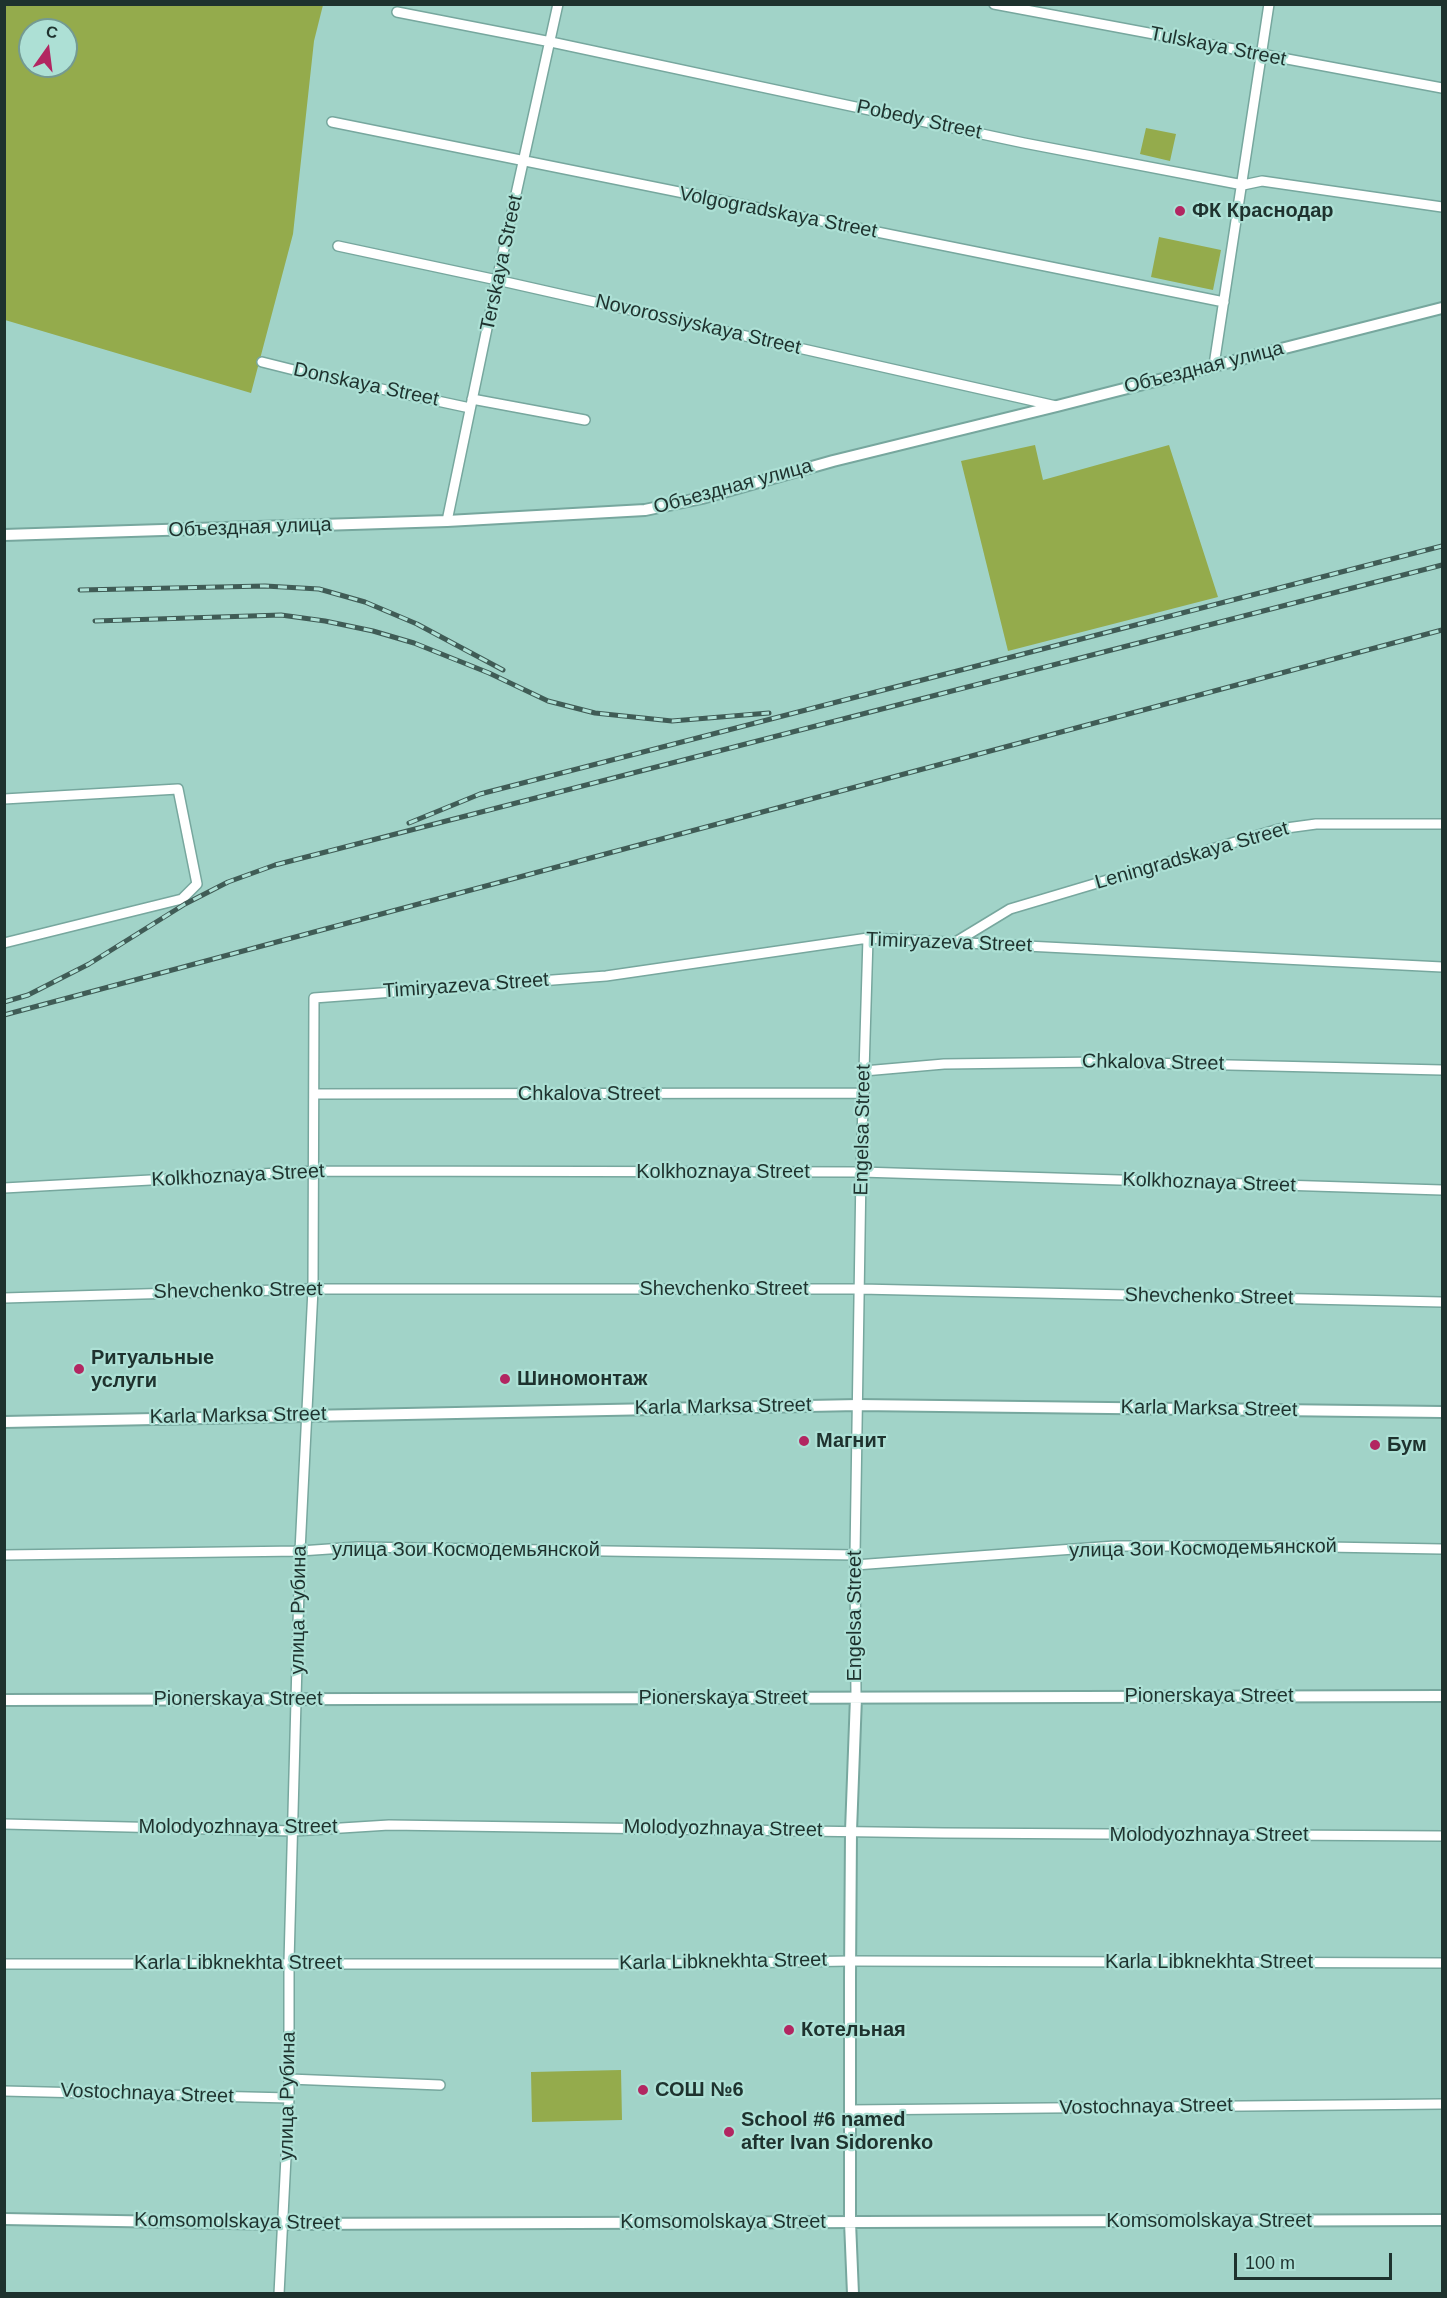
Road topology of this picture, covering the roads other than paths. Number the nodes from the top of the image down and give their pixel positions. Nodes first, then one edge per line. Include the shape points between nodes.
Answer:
1 (558, 4) edge
2 (994, 4) edge
3 (1269, 4) edge
4 (397, 12) dead end
5 (551, 42) junction
6 (1261, 55) junction
7 (1443, 88) edge
8 (332, 122) dead end
9 (524, 162) junction
10 (1243, 185) junction
11 (1443, 207) edge
12 (338, 246) dead end
13 (497, 280) junction
14 (1224, 302) junction
15 (1443, 308) edge
16 (262, 362) dead end
17 (1214, 366) junction
18 (471, 403) junction
19 (1058, 406) junction
20 (585, 420) dead end
21 (447, 521) junction
22 (4, 535) edge
23 (4, 799) edge
24 (1443, 824) edge
25 (868, 938) junction
26 (4, 943) edge
27 (954, 943) junction
28 (1443, 967) edge
29 (314, 998) joint
30 (1443, 1070) edge
31 (864, 1071) junction
32 (864, 1093) junction
33 (314, 1094) junction
34 (315, 1171) junction
35 (861, 1172) junction
36 (4, 1188) edge
37 (1443, 1190) edge
38 (313, 1289) junction
39 (860, 1289) junction
40 (4, 1298) edge
41 (1443, 1302) edge
42 (858, 1405) junction
43 (1443, 1412) edge
44 (306, 1414) junction
45 (4, 1422) edge
46 (1443, 1549) edge
47 (300, 1551) junction
48 (4, 1555) edge
49 (855, 1555) junction
50 (855, 1565) junction
51 (1443, 1696) edge
52 (856, 1697) junction
53 (297, 1699) junction
54 (4, 1700) edge
55 (4, 1824) edge
56 (294, 1831) junction
57 (851, 1831) junction
58 (1443, 1836) edge
59 (850, 1961) junction
60 (290, 1962) junction
61 (1443, 1963) edge
62 (4, 1964) edge
63 (289, 2079) junction
64 (440, 2085) dead end
65 (4, 2091) edge
66 (289, 2098) junction
67 (1443, 2103) edge
68 (850, 2110) junction
69 (4, 2219) edge
70 (1443, 2220) edge
71 (850, 2222) junction
72 (284, 2224) junction
73 (279, 2294) edge
74 (853, 2294) edge

1 - 5 street, Terskaya Street
2 - 6 street, Tulskaya Street
3 - 6 street
4 - 5 street, Pobedy Street
5 - 9 street, Terskaya Street
5 - 10 street, Pobedy Street via 1024,143
6 - 7 street, Tulskaya Street
6 - 10 street
8 - 9 street, Volgogradskaya Street
9 - 13 street, Terskaya Street
9 - 14 street, Volgogradskaya Street
10 - 11 street, Pobedy Street via 1262,181
10 - 14 street
12 - 13 street, Novorossiyskaya Street
13 - 18 street, Terskaya Street
13 - 19 street, Novorossiyskaya Street
14 - 17 street
15 - 17 street, Объездная улица
16 - 18 street, Donskaya Street
17 - 19 street, Объездная улица
18 - 20 street, Donskaya Street
18 - 21 street, Terskaya Street
19 - 21 street, Объездная улица via 645,510
21 - 22 street, Объездная улица
23 - 26 street via 178,789 197,884 182,899
24 - 27 street, Leningradskaya Street via 1316,824 1279,829 1010,909
25 - 27 street, Timiryazeva Street
25 - 29 street, Timiryazeva Street via 606,976
25 - 31 street, Engelsa Street
27 - 28 street, Timiryazeva Street
29 - 33 street, улица Рубина
30 - 31 street, Chkalova Street via 1102,1062 944,1064
31 - 32 street, Engelsa Street
32 - 33 street, Chkalova Street
32 - 35 street, Engelsa Street
33 - 34 street, улица Рубина
34 - 35 street, Kolkhoznaya Street
34 - 36 street, Kolkhoznaya Street
34 - 38 street, улица Рубина
35 - 37 street, Kolkhoznaya Street
35 - 39 street, Engelsa Street
38 - 39 street, Shevchenko Street
38 - 40 street, Shevchenko Street
38 - 44 street, улица Рубина
39 - 41 street, Shevchenko Street
39 - 42 street, Engelsa Street
42 - 43 street, Karla Marksa Street
42 - 44 street, Karla Marksa Street
42 - 49 street, Engelsa Street
44 - 45 street, Karla Marksa Street
44 - 47 street, улица Рубина
46 - 50 street, улица Зои Космодемьянской via 1115,1546
47 - 48 street, улица Зои Космодемьянской
47 - 49 street, улица Зои Космодемьянской via 358,1547
47 - 53 street, улица Рубина
49 - 50 street, Engelsa Street
50 - 52 street, Engelsa Street
51 - 52 street, Pionerskaya Street
52 - 53 street, Pionerskaya Street
52 - 57 street, Engelsa Street
53 - 54 street, Pionerskaya Street
53 - 56 street, улица Рубина
55 - 56 street, Molodyozhnaya Street
56 - 57 street, Molodyozhnaya Street via 388,1825
56 - 60 street, улица Рубина
57 - 58 street, Molodyozhnaya Street
57 - 59 street, Engelsa Street
59 - 60 street, Karla Libknekhta Street
59 - 61 street, Karla Libknekhta Street
59 - 68 street, Engelsa Street
60 - 62 street, Karla Libknekhta Street
60 - 63 street, улица Рубина
63 - 64 street
63 - 66 street, улица Рубина
65 - 66 street, Vostochnaya Street
66 - 72 street, улица Рубина
67 - 68 street, Vostochnaya Street
68 - 71 street, Engelsa Street
69 - 72 street, Komsomolskaya Street
70 - 71 street, Komsomolskaya Street
71 - 72 street, Komsomolskaya Street
71 - 74 street, Engelsa Street
72 - 73 street, улица Рубина

